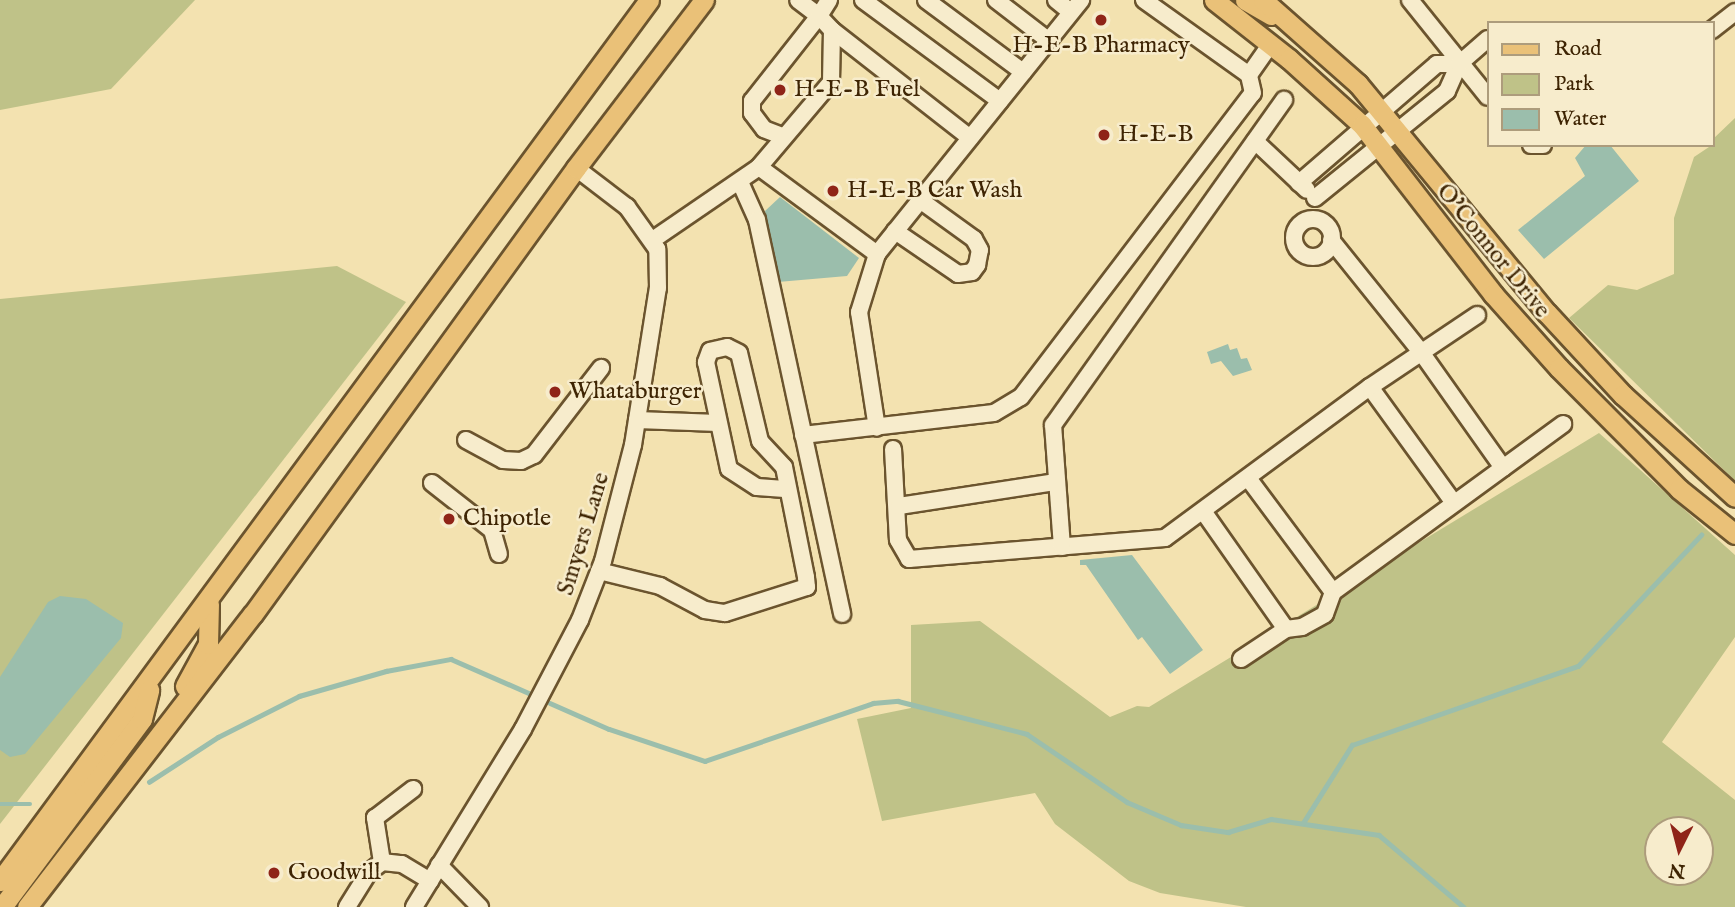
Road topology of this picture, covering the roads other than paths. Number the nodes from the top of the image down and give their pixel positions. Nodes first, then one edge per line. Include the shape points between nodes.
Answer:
1 (649, 0) edge
2 (704, 0) edge
3 (797, 0) edge
4 (829, 0) edge
5 (863, 0) edge
6 (926, 0) edge
7 (996, 0) edge
8 (1056, 0) edge
9 (1144, 0) edge
10 (1214, 0) edge
11 (1245, 0) edge
12 (1263, 0) edge
13 (1410, 0) edge
14 (1076, 6) edge
15 (1735, 12) edge
16 (819, 16) junction
17 (1297, 28) junction
18 (1714, 28) edge
19 (832, 30) junction
20 (1048, 40) junction
21 (1486, 42) edge
22 (1271, 44) junction
23 (1459, 64) junction
24 (1023, 72) junction
25 (1249, 75) junction
26 (1486, 95) edge
27 (1284, 100) dead end
28 (1000, 101) junction
29 (1382, 111) junction
30 (1362, 125) junction
31 (1397, 129) junction
32 (782, 136) junction
33 (970, 138) junction
34 (1255, 141) junction
35 (1376, 145) junction
36 (759, 167) junction
37 (576, 168) junction
38 (740, 182) junction
39 (1299, 183) junction
40 (1315, 198) junction
41 (920, 200) junction
42 (1314, 219) junction
43 (895, 231) junction
44 (654, 239) junction
45 (1331, 240) junction
46 (877, 254) junction
47 (1477, 314) dead end
48 (1421, 352) junction
49 (601, 368) dead end
50 (1370, 387) junction
51 (637, 420) junction
52 (718, 423) junction
53 (1563, 424) dead end
54 (877, 428) junction
55 (803, 435) junction
56 (466, 440) dead end
57 (893, 449) dead end
58 (1503, 468) junction
59 (1248, 478) junction
60 (1056, 482) junction
61 (432, 483) dead end
62 (788, 489) junction
63 (1735, 498) edge
64 (1454, 503) junction
65 (899, 506) junction
66 (1203, 511) junction
67 (1735, 534) edge
68 (1062, 547) junction
69 (499, 554) dead end
70 (599, 572) junction
71 (1333, 592) junction
72 (209, 604) junction
73 (842, 614) dead end
74 (1286, 629) junction
75 (1241, 659) dead end
76 (152, 678) junction
77 (413, 789) dead end
78 (65, 858) junction
79 (382, 862) junction
80 (439, 865) junction
81 (0, 881) edge
82 (429, 881) junction
83 (2, 907) edge
84 (27, 907) edge
85 (347, 907) edge
86 (414, 907) edge
87 (480, 907) edge

1 - 72 main road
2 - 37 main road
3 - 16 street
4 - 16 street
5 - 28 street
6 - 24 street
7 - 20 street
8 - 14 street
9 - 25 street
10 - 22 main road, O'Connor Drive
11 - 17 main road
12 - 17 main road, O'Connor Drive
13 - 23 street
14 - 20 street
15 - 18 street
16 - 19 street
16 - 32 street via 752,101 752,113 764,129
17 - 29 main road, O'Connor Drive
19 - 32 street via 831,82
19 - 33 street
20 - 24 street
21 - 23 street
22 - 25 street
22 - 30 main road, O'Connor Drive
23 - 26 street
23 - 29 street via 1437,64
23 - 31 street via 1447,90
24 - 28 street
25 - 54 street via 1253,93 1021,397 994,413
27 - 34 street
28 - 33 street
29 - 30 street
29 - 31 main road, O'Connor Drive
30 - 35 main road, O'Connor Drive
30 - 39 street
31 - 35 street
31 - 63 main road, O'Connor Drive via 1547,313 1623,395
32 - 36 street
33 - 41 street
34 - 39 street
34 - 60 street via 1053,425
35 - 40 street
35 - 67 main road, O'Connor Drive via 1493,294 1559,369 1637,449
36 - 38 street
36 - 46 street
37 - 44 street via 627,208
37 - 78 main road via 253,614
38 - 44 street
38 - 55 street via 757,220
39 - 40 street
40 - 42 street
41 - 43 street
41 - 43 street via 974,239 981,250 972,272 958,274
42 - 45 street via 1325,224
42 - 45 street via 1298,226 1294,238 1298,249 1309,256 1321,255
43 - 46 street
44 - 51 street, Smyers Lane via 659,288
45 - 48 street
46 - 54 street via 859,312
47 - 48 street
48 - 50 street
48 - 58 street
49 - 56 street via 534,455 521,461 503,460
50 - 59 street
50 - 64 street
51 - 52 street
51 - 70 street, Smyers Lane
52 - 62 street via 729,470 757,487
52 - 62 street via 706,362 710,351 727,347 739,353 760,441 784,467
53 - 58 street
54 - 55 street
55 - 73 street
57 - 65 street
58 - 64 street
59 - 66 street
59 - 71 street
60 - 65 street
60 - 68 street
61 - 69 street via 492,530
62 - 70 street via 807,587 725,613 705,610 660,586
64 - 71 street
65 - 68 street via 898,540 909,559
66 - 68 street via 1165,538
66 - 74 street
70 - 80 street, Smyers Lane via 559,665
71 - 74 street via 1325,614 1302,627
72 - 76 main road
72 - 78 main road via 208,644 187,683 77,828
74 - 75 street
76 - 81 main road
76 - 83 main road via 142,719
77 - 79 street via 375,818
78 - 84 main road
79 - 82 street via 402,864
79 - 85 street via 368,873
80 - 82 street, Smyers Lane
80 - 87 street
82 - 86 street, Smyers Lane

